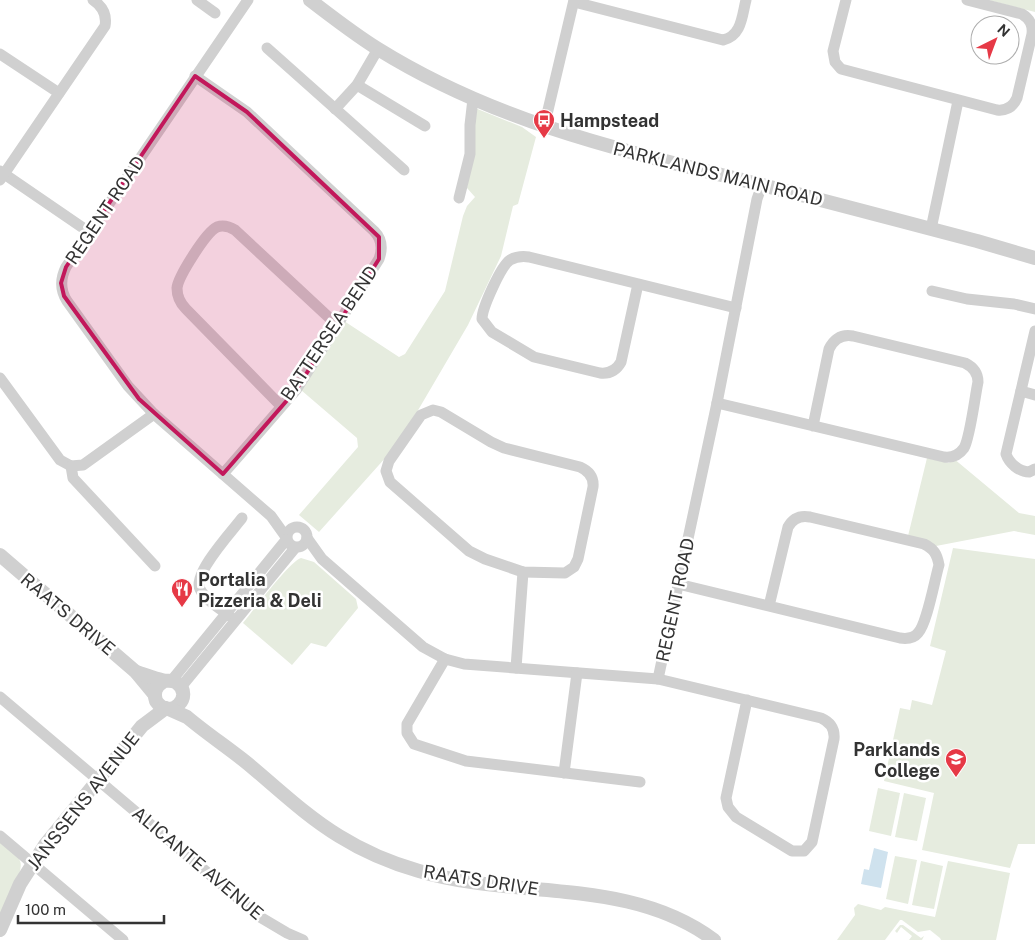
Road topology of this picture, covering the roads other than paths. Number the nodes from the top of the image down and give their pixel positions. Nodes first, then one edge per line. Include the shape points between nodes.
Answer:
1 (92, 0) edge
2 (197, 0) edge
3 (248, 0) edge
4 (310, 0) edge
5 (746, 0) edge
6 (846, 0) edge
7 (967, 0) edge
8 (574, 1) edge
9 (215, 13) dead end
10 (266, 48) dead end
11 (378, 49) junction
12 (0, 54) edge
13 (195, 76) junction
14 (357, 85) junction
15 (59, 93) junction
16 (473, 99) junction
17 (958, 100) junction
18 (335, 109) junction
19 (425, 126) dead end
20 (544, 127) junction
21 (404, 170) dead end
22 (1, 175) edge
23 (762, 186) junction
24 (459, 198) dead end
25 (930, 229) junction
26 (90, 232) junction
27 (977, 241) junction
28 (1035, 249) edge
29 (1035, 258) edge
30 (638, 284) junction
31 (932, 291) dead end
32 (736, 308) junction
33 (1035, 309) edge
34 (337, 325) junction
35 (1035, 331) edge
36 (0, 378) edge
37 (1021, 391) junction
38 (1035, 395) edge
39 (717, 402) junction
40 (281, 406) junction
41 (154, 414) junction
42 (814, 426) junction
43 (71, 466) junction
44 (1035, 469) edge
45 (223, 474) junction
46 (271, 516) junction
47 (242, 518) dead end
48 (296, 527) junction
49 (286, 538) junction
50 (307, 538) junction
51 (297, 548) junction
52 (0, 555) edge
53 (322, 559) junction
54 (155, 566) dead end
55 (523, 572) junction
56 (678, 584) junction
57 (769, 606) junction
58 (226, 613) junction
59 (236, 622) junction
60 (445, 659) junction
61 (516, 668) junction
62 (136, 672) junction
63 (577, 673) junction
64 (658, 679) junction
65 (175, 686) junction
66 (155, 696) junction
67 (0, 697) edge
68 (747, 700) junction
69 (168, 708) junction
70 (142, 726) junction
71 (242, 759) junction
72 (564, 773) junction
73 (98, 779) junction
74 (640, 782) dead end
75 (0, 836) edge
76 (33, 862) junction
77 (0, 930) edge
78 (123, 940) edge
79 (303, 940) edge
80 (714, 940) edge

1 - 15 street via 106,16 105,26
2 - 9 street
3 - 13 street, REGENT ROAD
4 - 11 street, PARKLANDS MAIN ROAD
5 - 8 street via 739,29 731,38 723,40
6 - 17 street via 833,51 837,66 845,71
7 - 17 street via 1024,16 1030,22 1032,34 1012,106 996,110
8 - 20 street
10 - 18 street
11 - 14 street
11 - 16 street, PARKLANDS MAIN ROAD
12 - 15 street
13 - 26 street, REGENT ROAD
13 - 34 street, BATTERSEA BEND via 247,112 377,234 382,246 379,259
14 - 18 street
14 - 19 street
15 - 22 street
16 - 20 street, PARKLANDS MAIN ROAD
16 - 24 street via 470,154
17 - 25 street
18 - 21 street
20 - 23 street, PARKLANDS MAIN ROAD
22 - 26 street
23 - 25 street, PARKLANDS MAIN ROAD
23 - 32 street, REGENT ROAD
25 - 27 street, PARKLANDS MAIN ROAD
26 - 41 street, REGENT ROAD via 63,272 64,296 128,386
27 - 28 street, PARKLANDS MAIN ROAD
27 - 29 street, PARKLANDS MAIN ROAD
30 - 30 street via 520,256 508,261 503,268 482,319 492,332 534,357 608,373 621,362
30 - 32 street
31 - 33 street
32 - 39 street, REGENT ROAD
34 - 40 street, BATTERSEA BEND via 296,390
34 - 40 street via 235,230 220,226 210,232 180,276 178,298
35 - 37 street
36 - 43 street via 60,460
37 - 38 street
37 - 44 street via 1007,456 1023,472
39 - 42 street
39 - 56 street, REGENT ROAD
40 - 45 street, BATTERSEA BEND
41 - 43 street via 83,465
41 - 45 street, REGENT ROAD
42 - 42 street via 952,457 966,444 977,375 965,363 843,336 834,341 830,349
43 - 54 street via 73,478
45 - 46 street, REGENT ROAD
46 - 48 street, REGENT ROAD
46 - 49 street, REGENT ROAD
47 - 58 street via 207,564 198,585 203,594
48 - 49 street via 289,530
48 - 50 street via 302,529
49 - 51 street via 288,544
49 - 58 street
50 - 51 street via 305,544
50 - 53 street, REGENT ROAD
51 - 53 street, REGENT ROAD
51 - 59 street
52 - 62 street, RAATS DRIVE
53 - 60 street, REGENT ROAD via 423,647
55 - 55 street via 561,573 574,566 593,487 592,476 580,467 504,448 437,411 425,412 387,464 386,475 390,482 473,554
55 - 61 street
56 - 57 street
56 - 64 street, REGENT ROAD
57 - 57 street via 910,638 922,626 938,564 937,555 924,544 801,516 788,528
58 - 59 street
58 - 65 street
59 - 65 street
60 - 61 street, REGENT ROAD via 464,664
60 - 72 street via 407,724 411,741 466,761
61 - 63 street, REGENT ROAD
62 - 65 street, RAATS DRIVE
62 - 66 street, RAATS DRIVE
63 - 64 street, REGENT ROAD
63 - 72 street
64 - 68 street
65 - 66 street, JANSSENS AVENUE via 157,687
65 - 69 street, JANSSENS AVENUE via 179,705
65 - 71 street, RAATS DRIVE via 190,711
66 - 69 street, RAATS DRIVE via 159,705
66 - 70 street, JANSSENS AVENUE
67 - 73 street, ALICANTE AVENUE
68 - 68 street via 821,718 834,730 812,842 804,851 792,851 736,817 728,808 726,798
69 - 70 street, JANSSENS AVENUE
69 - 71 street, RAATS DRIVE via 187,717
70 - 73 street, JANSSENS AVENUE
71 - 80 street, RAATS DRIVE via 338,836 384,859 447,878 628,900 670,914
72 - 74 street
73 - 76 street, JANSSENS AVENUE
73 - 79 street, ALICANTE AVENUE via 260,918
75 - 76 street
76 - 77 street, JANSSENS AVENUE
76 - 78 street

